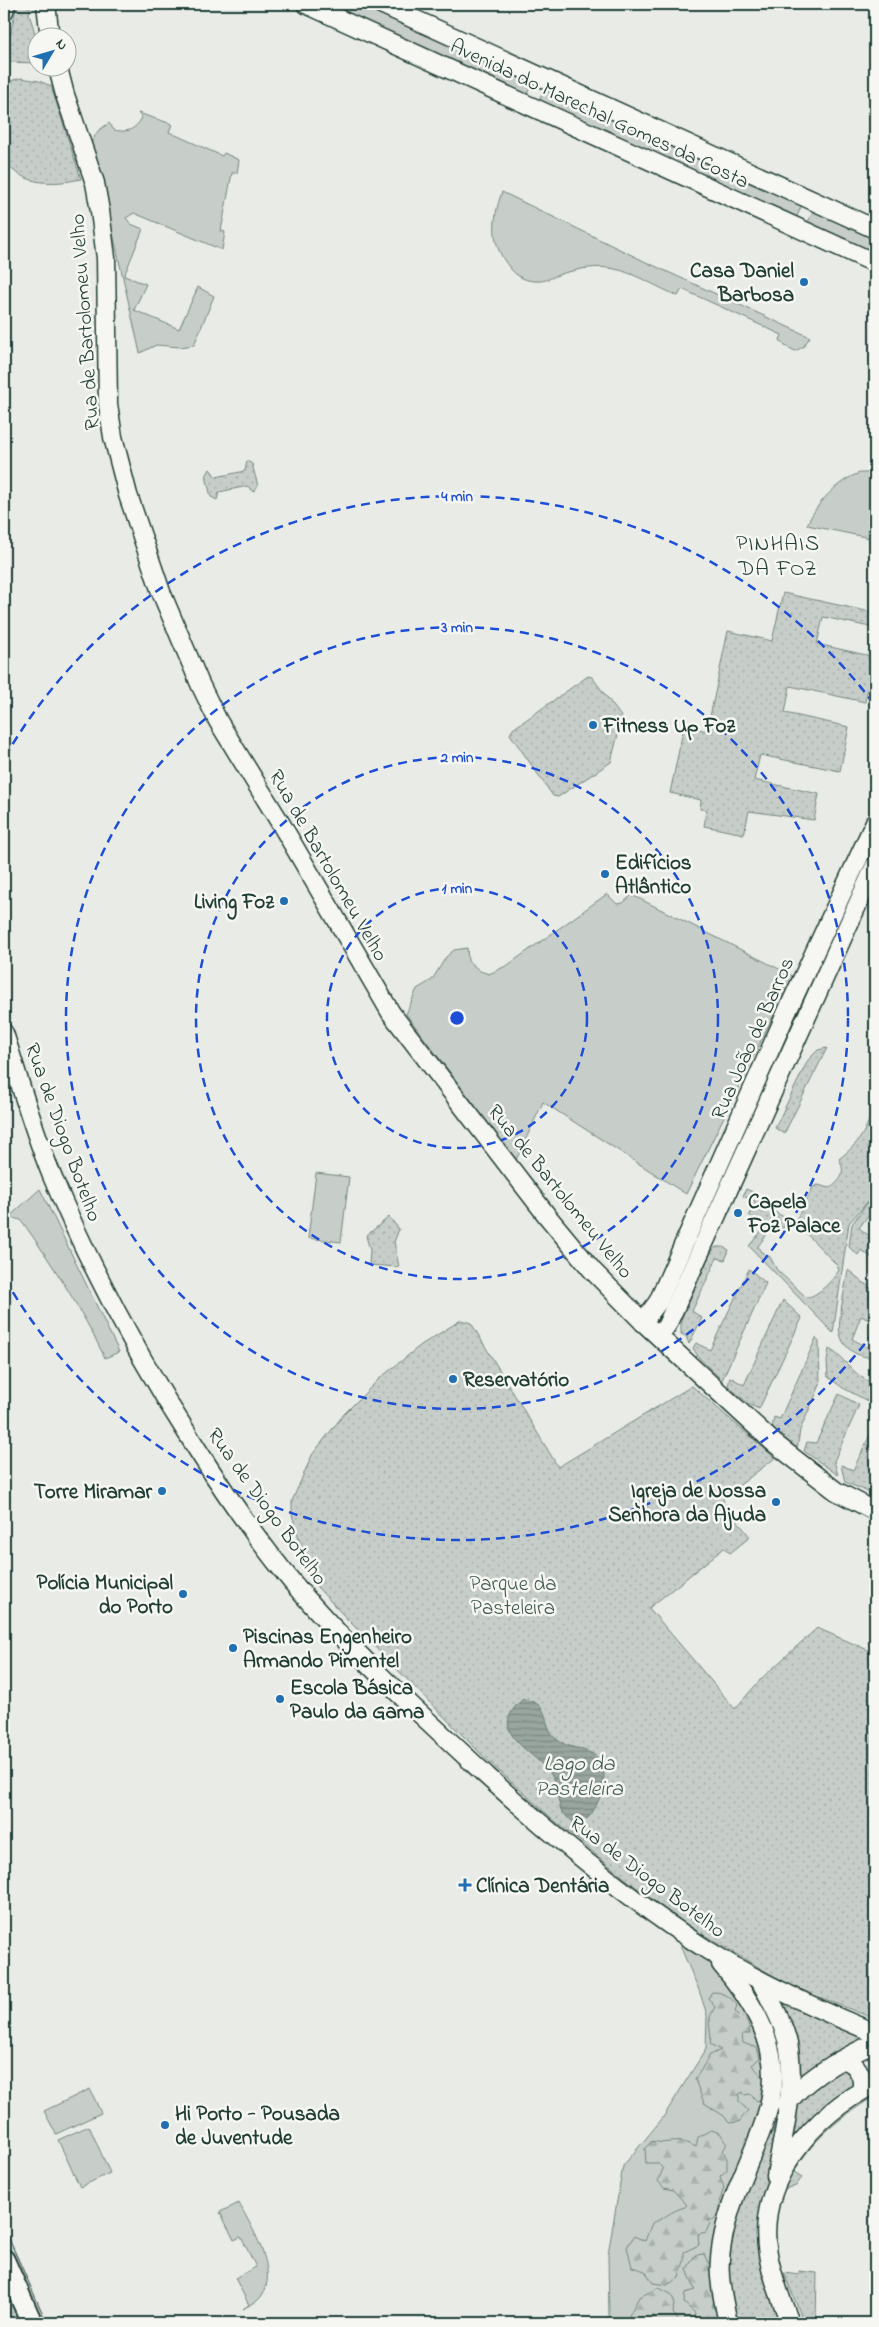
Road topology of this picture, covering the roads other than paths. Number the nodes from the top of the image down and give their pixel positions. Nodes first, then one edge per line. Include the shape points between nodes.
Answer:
1 (6, 4) edge
2 (46, 4) edge
3 (306, 4) edge
4 (381, 4) edge
5 (4, 11) edge
6 (49, 28) edge
7 (61, 78) edge
8 (875, 229) edge
9 (875, 263) edge
10 (875, 822) edge
11 (875, 866) edge
12 (803, 978) junction
13 (812, 1006) junction
14 (4, 1033) edge
15 (671, 1273) junction
16 (685, 1285) junction
17 (643, 1322) junction
18 (659, 1336) junction
19 (875, 1512) edge
20 (711, 1953) junction
21 (761, 1982) junction
22 (875, 2034) edge
23 (875, 2043) edge
24 (841, 2060) junction
25 (868, 2088) edge
26 (790, 2100) junction
27 (750, 2155) junction
28 (774, 2189) junction
29 (4, 2260) edge
30 (32, 2323) edge
31 (728, 2323) edge
32 (790, 2323) edge

1 - 5 main road
2 - 6 main road
3 - 9 main road, Avenida do Marechal Gomes da Costa
4 - 8 main road, Avenida do Marechal Gomes da Costa
7 - 17 main road, Rua de Bartolomeu Velho via 95,183 100,211 106,258 108,404 113,436 128,495 161,592 200,684 218,721 399,1024 548,1217 592,1270
10 - 12 main road, Rua João de Barros
11 - 13 main road, Rua João de Barros
12 - 13 main road via 806,996
12 - 15 main road, Rua João de Barros
13 - 16 main road, Rua João de Barros
14 - 20 main road, Rua de Diogo Botelho via 51,1172 133,1344 204,1460 272,1556 372,1667 491,1779 620,1887
15 - 16 main road via 672,1282
15 - 17 main road, Rua João de Barros via 658,1302
16 - 18 main road, Rua João de Barros
17 - 18 main road, Rua de Bartolomeu Velho
18 - 19 main road, Rua de Bartolomeu Velho via 774,1443 836,1491
20 - 21 main road, Rua de Diogo Botelho
20 - 27 main road via 737,1983 759,2018 769,2044 772,2088
21 - 22 main road, Rua de Diogo Botelho
21 - 26 main road via 779,2017 790,2056
23 - 24 main road
24 - 25 main road via 848,2061 858,2070
24 - 26 main road
25 - 28 main road via 831,2112 809,2132
26 - 27 main road
26 - 28 main road
27 - 31 main road via 733,2202 719,2260
28 - 32 main road via 766,2222 768,2254
29 - 30 main road

